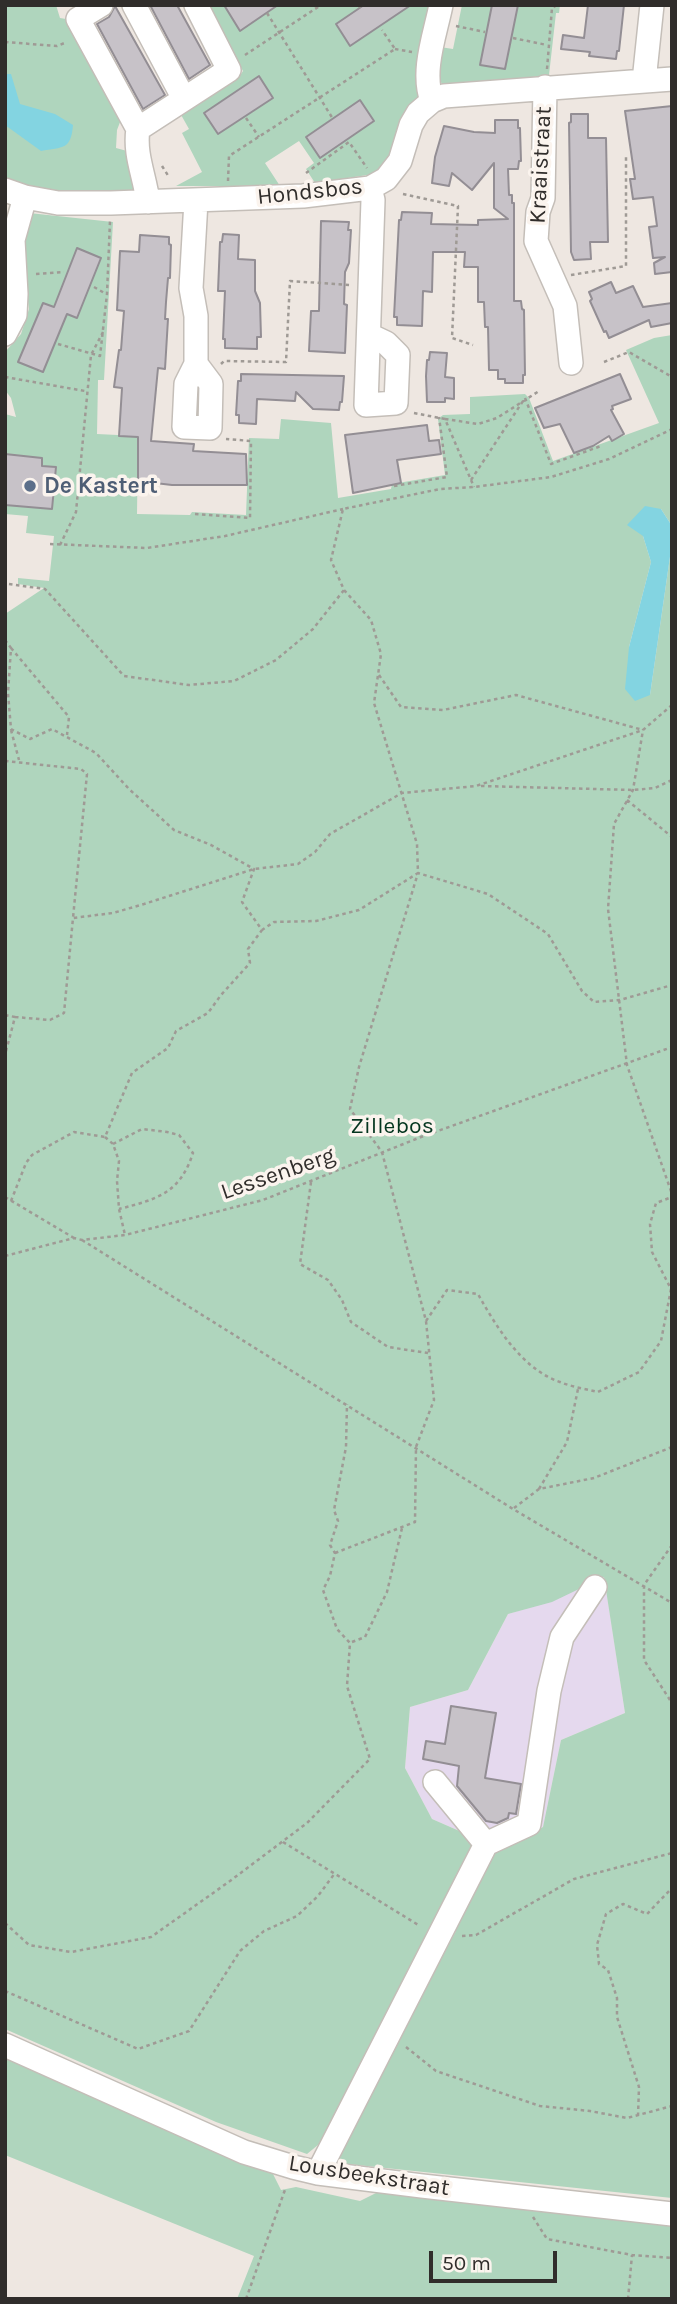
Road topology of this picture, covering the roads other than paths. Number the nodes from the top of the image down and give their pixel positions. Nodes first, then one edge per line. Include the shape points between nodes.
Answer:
1 (102, 5) edge
2 (134, 5) edge
3 (196, 5) edge
4 (441, 5) edge
5 (652, 5) edge
6 (672, 79) edge
7 (644, 81) junction
8 (545, 83) junction
9 (184, 99) junction
10 (432, 101) junction
11 (133, 138) junction
12 (369, 178) junction
13 (15, 193) edge
14 (197, 201) junction
15 (148, 202) junction
16 (5, 334) edge
17 (369, 335) dead end
18 (571, 363) dead end
19 (196, 364) dead end
20 (595, 1587) dead end
21 (435, 1782) dead end
22 (486, 1844) junction
23 (5, 2045) edge
24 (318, 2173) junction
25 (672, 2214) edge

1 - 11 street via 78,19
2 - 9 street
3 - 9 street via 229,70
4 - 10 street via 429,62
5 - 7 street
6 - 7 street
7 - 8 street
8 - 10 street
8 - 18 street, Kraaistraat via 543,198 536,241 565,306
9 - 11 street
10 - 12 street, Hondsbos via 418,113 400,161 386,179
11 - 15 street
12 - 14 street, Hondsbos via 303,196
12 - 17 street via 373,200
13 - 15 street, Hondsbos via 58,203
13 - 16 street, Hondsbos via 16,315
14 - 15 street, Hondsbos
14 - 19 street via 191,288
20 - 22 street via 562,1637 529,1824
21 - 22 street
22 - 24 street
23 - 24 street, Lousbeekstraat via 244,2152
24 - 25 street, Lousbeekstraat

